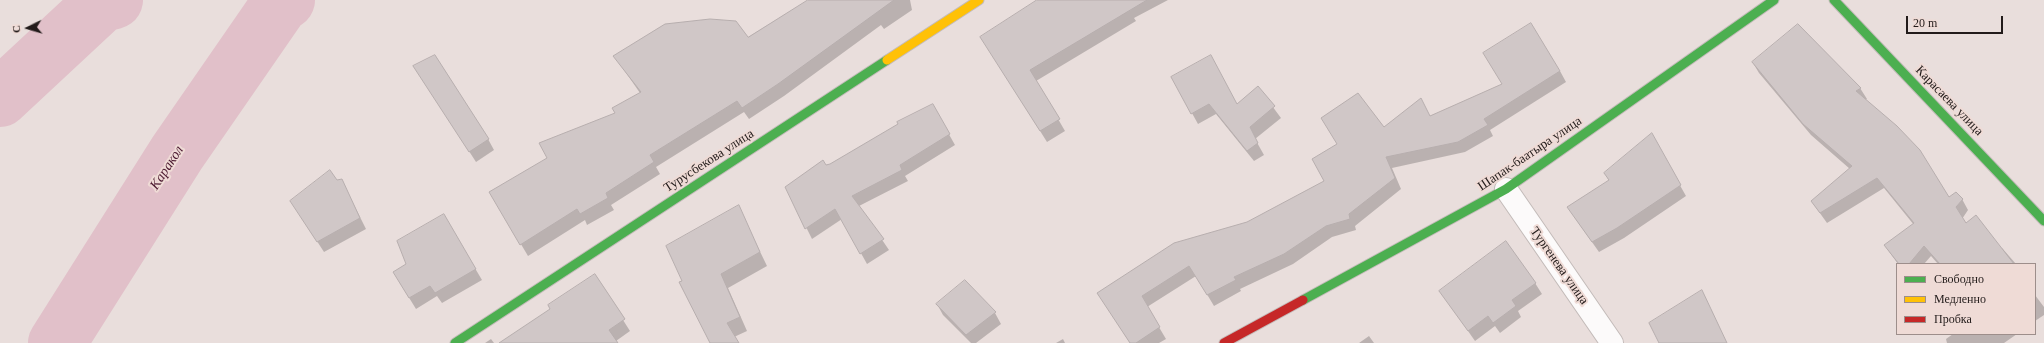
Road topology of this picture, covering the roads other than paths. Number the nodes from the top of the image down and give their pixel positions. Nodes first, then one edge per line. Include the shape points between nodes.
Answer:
1 (978, 0) edge
2 (1774, 0) edge
3 (1834, 0) edge
4 (1506, 189) junction
5 (2044, 221) edge
6 (455, 343) edge
7 (1224, 343) edge
8 (1612, 343) edge

1 - 6 street, Турусбекова улица
2 - 4 street, Шапак-баатыра улица
3 - 5 street, Карасаева улица
4 - 7 street, Шапак-баатыра улица
4 - 8 street, Тургенева улица

